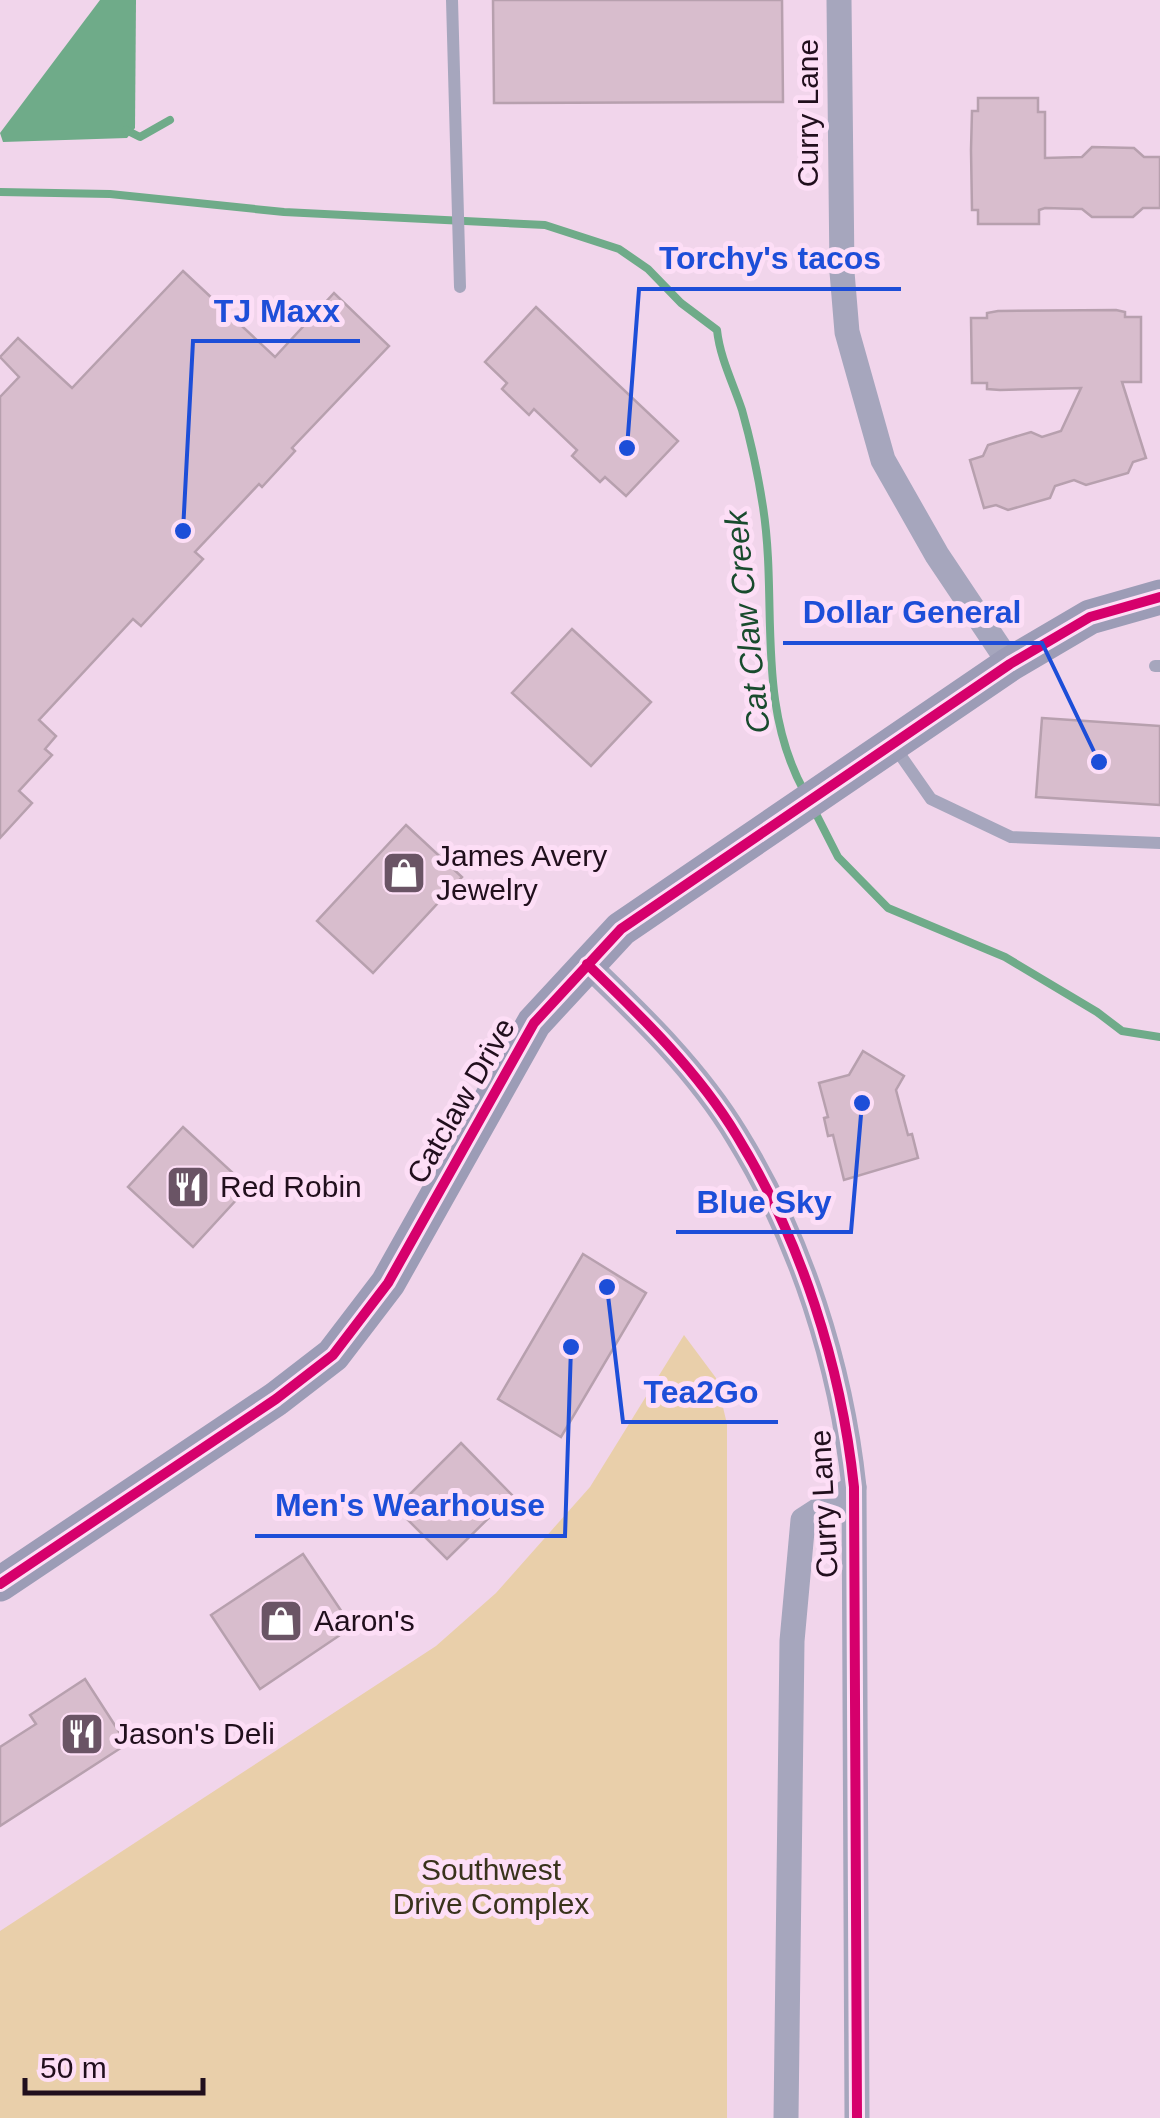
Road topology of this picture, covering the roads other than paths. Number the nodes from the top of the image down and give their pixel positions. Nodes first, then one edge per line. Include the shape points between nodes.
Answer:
1 (452, 0) edge
2 (840, 0) edge
3 (460, 287) dead end
4 (1157, 604) edge
5 (1010, 664) junction
6 (892, 744) junction
7 (1160, 843) edge
8 (587, 964) junction
9 (854, 1486) junction
10 (0, 1584) edge
11 (786, 2118) edge
12 (857, 2118) edge

1 - 3 lane
2 - 5 street, Curry Lane via 847,332 883,460
4 - 5 street, Catclaw Drive via 1090,617
5 - 6 street, Catclaw Drive
6 - 7 lane via 931,799 1011,838
6 - 8 street, Catclaw Drive via 621,929
8 - 9 street, Curry Lane via 659,1034 736,1134 790,1237 835,1375
8 - 10 street, Catclaw Drive via 534,1024 388,1283 333,1354
9 - 11 street via 803,1520 792,1641
9 - 12 street, Curry Lane

